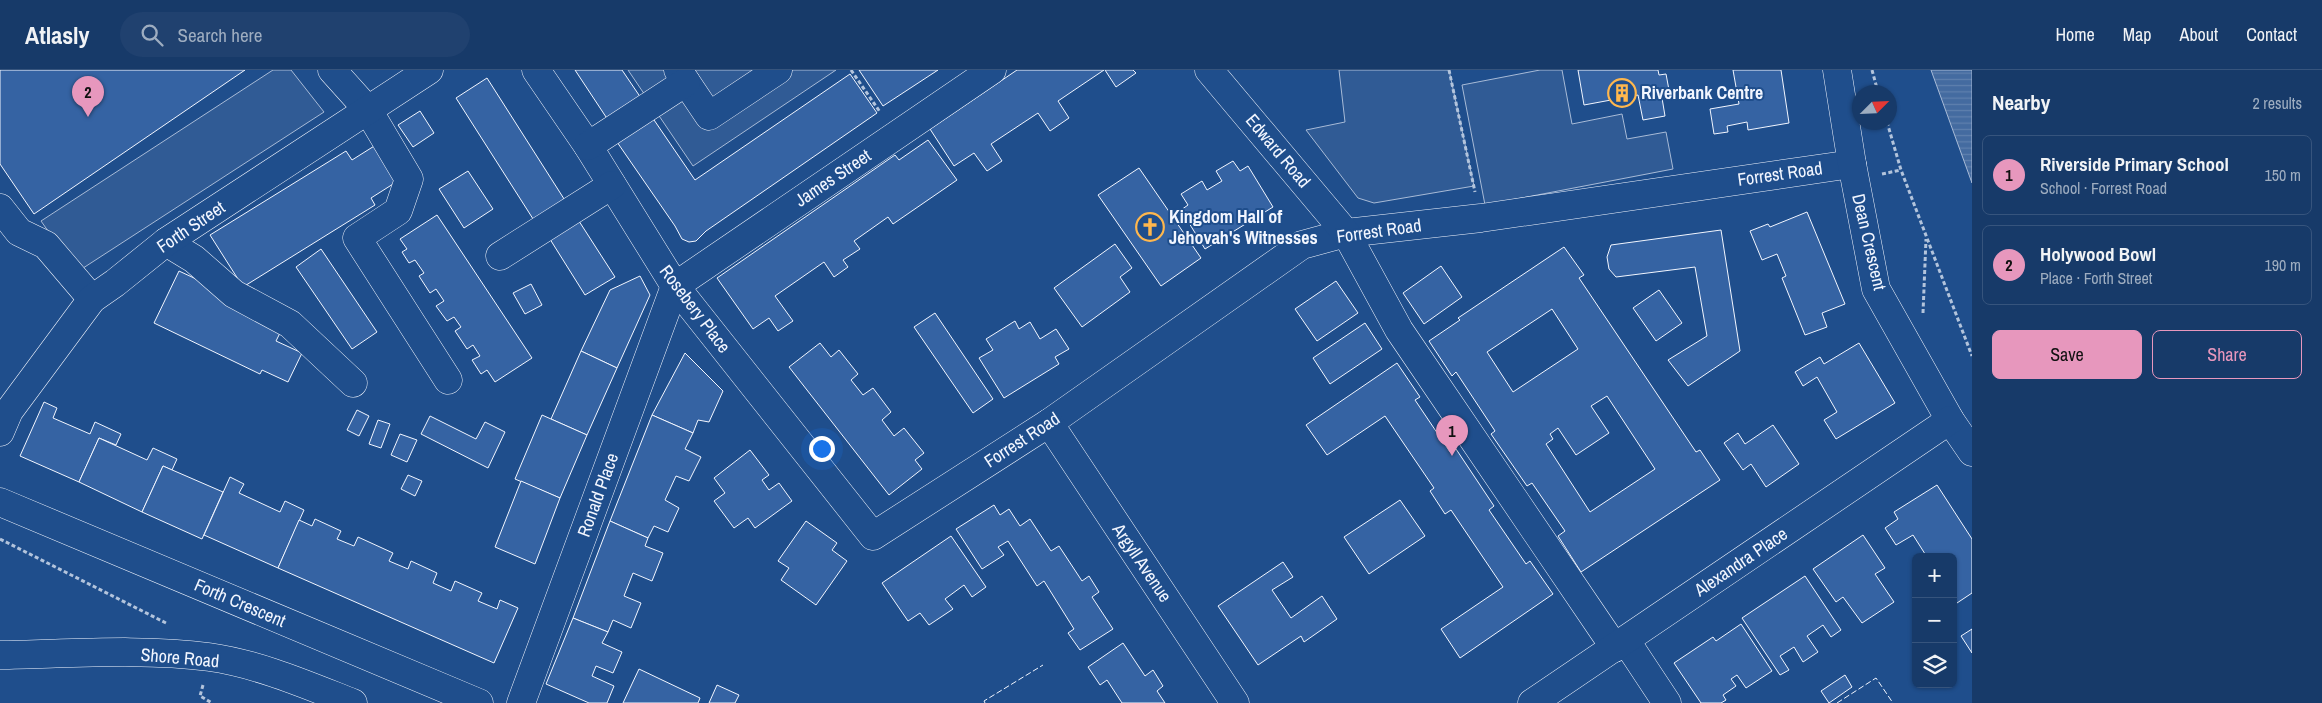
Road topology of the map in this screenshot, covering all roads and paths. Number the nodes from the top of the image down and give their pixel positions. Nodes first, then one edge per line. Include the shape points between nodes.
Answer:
1 (332, 70) edge
2 (429, 70) edge
3 (536, 70) edge
4 (778, 70) edge
5 (851, 70) edge
6 (992, 70) edge
7 (1209, 70) edge
8 (1449, 70) edge
9 (1837, 70) edge
10 (1872, 70) edge
11 (682, 76) edge
12 (1876, 85) edge
13 (368, 110) junction
14 (1889, 130) edge
15 (896, 136) junction
16 (588, 146) junction
17 (1852, 164) junction
18 (612, 185) junction
19 (0, 208) edge
20 (1481, 218) junction
21 (1346, 233) junction
22 (1926, 236) junction
23 (166, 242) junction
24 (500, 256) dead end
25 (675, 286) junction
26 (92, 299) junction
27 (1923, 321) dead end
28 (1972, 356) edge
29 (448, 380) dead end
30 (353, 384) dead end
31 (1950, 420) junction
32 (1049, 423) junction
33 (0, 432) edge
34 (1972, 452) edge
35 (0, 502) edge
36 (873, 536) joint
37 (0, 539) edge
38 (174, 629) dead end
39 (1620, 644) junction
40 (0, 655) edge
41 (353, 703) edge
42 (479, 703) edge
43 (521, 703) edge
44 (1235, 703) edge
45 (1532, 703) edge
46 (1667, 703) edge

1 - 13 street
2 - 13 street, Forth Street
3 - 16 street, Rosebery Place
4 - 11 street via 709,116
5 - 15 path
6 - 15 street, James Street
7 - 21 street, Edward Road
8 - 20 path
9 - 17 street, Dean Crescent
10 - 12 path
11 - 16 street
13 - 23 street, Forth Street
13 - 29 street via 408,179 398,212 357,238
14 - 22 path
15 - 25 street, James Street
16 - 18 street, Rosebery Place
17 - 20 street, Forrest Road
17 - 31 street, Dean Crescent via 1876,288
18 - 24 street
18 - 25 street, Rosebery Place
19 - 26 street via 19,232 46,245
20 - 21 street, Forrest Road
21 - 32 street, Forrest Road via 1302,245
21 - 39 street, Edward Road via 1399,330
22 - 27 path
22 - 28 path
23 - 26 street, Forth Street
23 - 30 street via 194,259 234,294 290,324
25 - 36 street, Rosebery Place
25 - 43 street, Ronald Place
26 - 33 street, Forth Street via 9,411
31 - 34 street, Dean Crescent
31 - 39 street, Alexandra Place
32 - 36 street, Forrest Road
32 - 44 street, Argyll Avenue
35 - 42 street, Forth Crescent
37 - 38 path
39 - 45 street, Alexandra Place
39 - 46 street, Edward Road
40 - 41 street, Shore Road via 150,653 209,657 285,676

